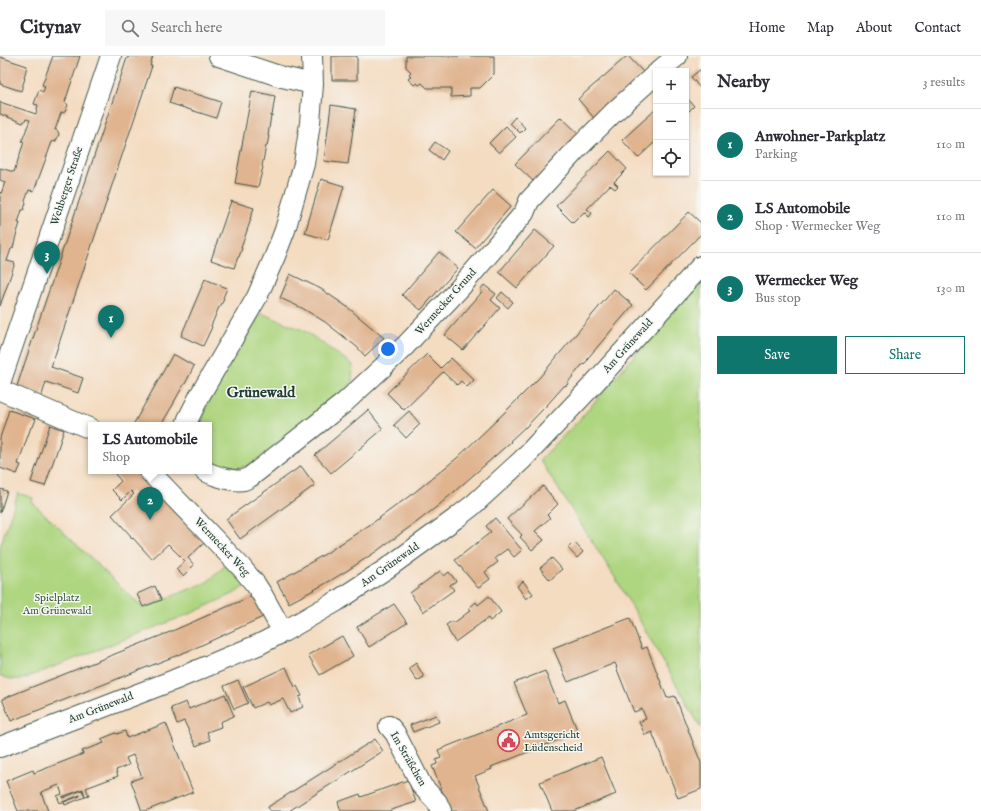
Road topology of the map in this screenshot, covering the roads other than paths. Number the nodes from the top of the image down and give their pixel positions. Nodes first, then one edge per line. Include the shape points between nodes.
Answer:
1 (111, 56) edge
2 (219, 56) edge
3 (312, 56) edge
4 (677, 56) edge
5 (663, 68) edge
6 (653, 77) edge
7 (313, 84) junction
8 (701, 266) edge
9 (1, 380) edge
10 (187, 422) edge
11 (88, 427) edge
12 (151, 474) edge
13 (209, 474) edge
14 (283, 632) junction
15 (389, 726) dead end
16 (0, 747) edge
17 (441, 811) edge

1 - 9 street, Wehberger Straße
2 - 7 street via 282,77
3 - 7 street
4 - 5 street
6 - 13 street, Wermecker Grund via 570,156 529,201 524,213 458,290 378,373 250,477 232,480
7 - 10 street via 304,164 275,256 257,297
8 - 14 street, Am Grünewald via 532,450 473,505 386,569
9 - 11 street
12 - 14 street, Wermecker Weg via 241,567 256,585
14 - 16 street, Am Grünewald via 203,668
15 - 17 street, Im Sträßchen via 422,786 437,802

